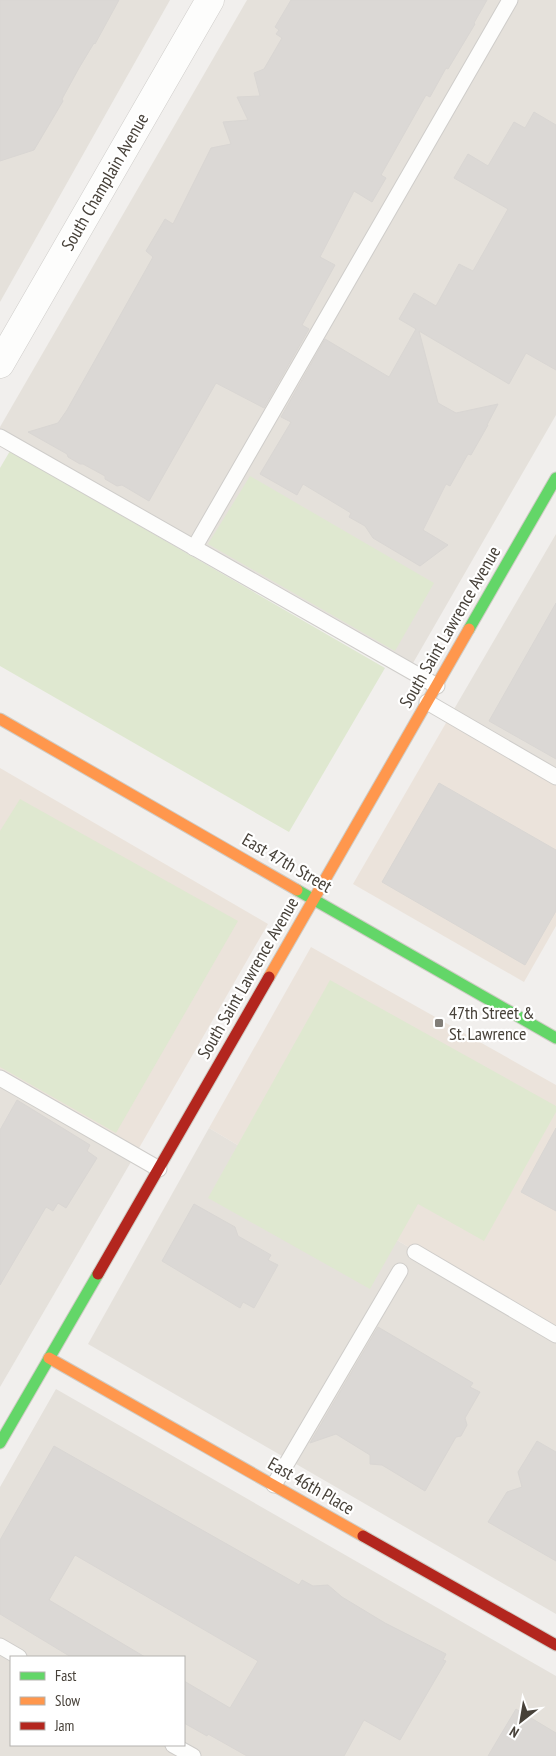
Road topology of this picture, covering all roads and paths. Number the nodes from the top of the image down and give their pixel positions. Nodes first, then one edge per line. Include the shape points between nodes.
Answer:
1 (210, 0) edge
2 (510, 0) edge
3 (0, 364) edge
4 (0, 437) edge
5 (556, 478) edge
6 (194, 548) junction
7 (436, 686) junction
8 (427, 702) junction
9 (0, 719) edge
10 (556, 778) edge
11 (314, 898) junction
12 (556, 1038) edge
13 (0, 1078) edge
14 (158, 1168) junction
15 (415, 1252) dead end
16 (400, 1271) dead end
17 (556, 1335) edge
18 (50, 1358) junction
19 (0, 1443) edge
20 (274, 1485) junction
21 (556, 1645) edge
22 (0, 1646) edge
23 (17, 1656) edge
24 (175, 1746) edge
25 (193, 1756) edge

1 - 3 street, South Champlain Avenue
2 - 6 lane
4 - 6 lane
5 - 7 street, South Saint Lawrence Avenue
6 - 7 lane
7 - 8 street, South Saint Lawrence Avenue
8 - 10 lane
8 - 11 street, South Saint Lawrence Avenue
9 - 11 street, East 47th Street
11 - 12 street, East 47th Street
11 - 14 street, South Saint Lawrence Avenue
13 - 14 lane
14 - 18 street, South Saint Lawrence Avenue
15 - 17 lane
16 - 20 lane
18 - 19 street, South Saint Lawrence Avenue
18 - 20 street, East 46th Place
20 - 21 street, East 46th Place
22 - 23 lane
24 - 25 lane

